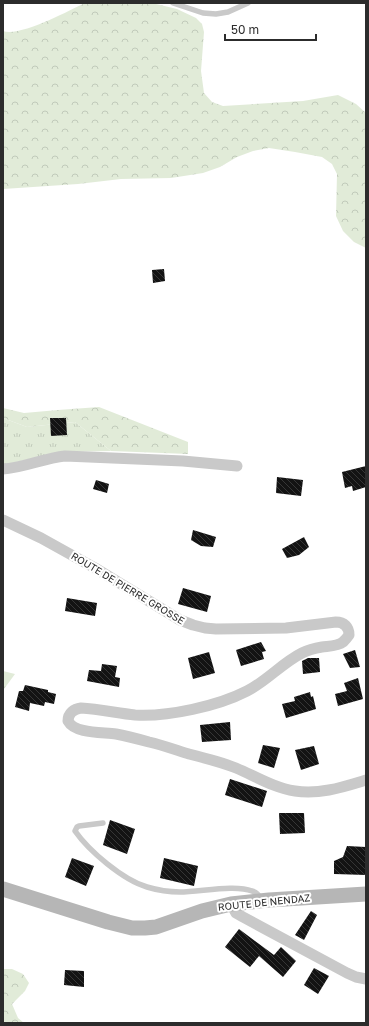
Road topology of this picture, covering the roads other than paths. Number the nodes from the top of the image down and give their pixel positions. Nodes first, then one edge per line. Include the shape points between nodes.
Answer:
1 (173, 3) edge
2 (248, 3) edge
3 (237, 466) dead end
4 (3, 469) edge
5 (3, 520) edge
6 (366, 780) edge
7 (103, 823) dead end
8 (3, 889) edge
9 (366, 894) edge
10 (261, 901) junction
11 (231, 904) junction
12 (366, 979) edge

1 - 2 lane via 203,13 216,14 228,12
3 - 4 street via 65,456
5 - 6 street, ROUTE DE PIERRE GROSSE via 52,544 193,626 216,629 286,628 339,622 348,631 349,635 343,642 301,654 253,688 217,703 176,713 149,715 81,708 75,709 69,715 68,721 72,726 85,731 134,738 217,762 293,791 327,790
7 - 10 lane via 79,826 75,831 109,865 136,883 178,892 244,888 254,891
8 - 11 main road, ROUTE DE NENDAZ via 132,928 156,927
9 - 10 main road, ROUTE DE NENDAZ
10 - 11 main road, ROUTE DE NENDAZ
11 - 12 street via 236,913 243,917 346,973

